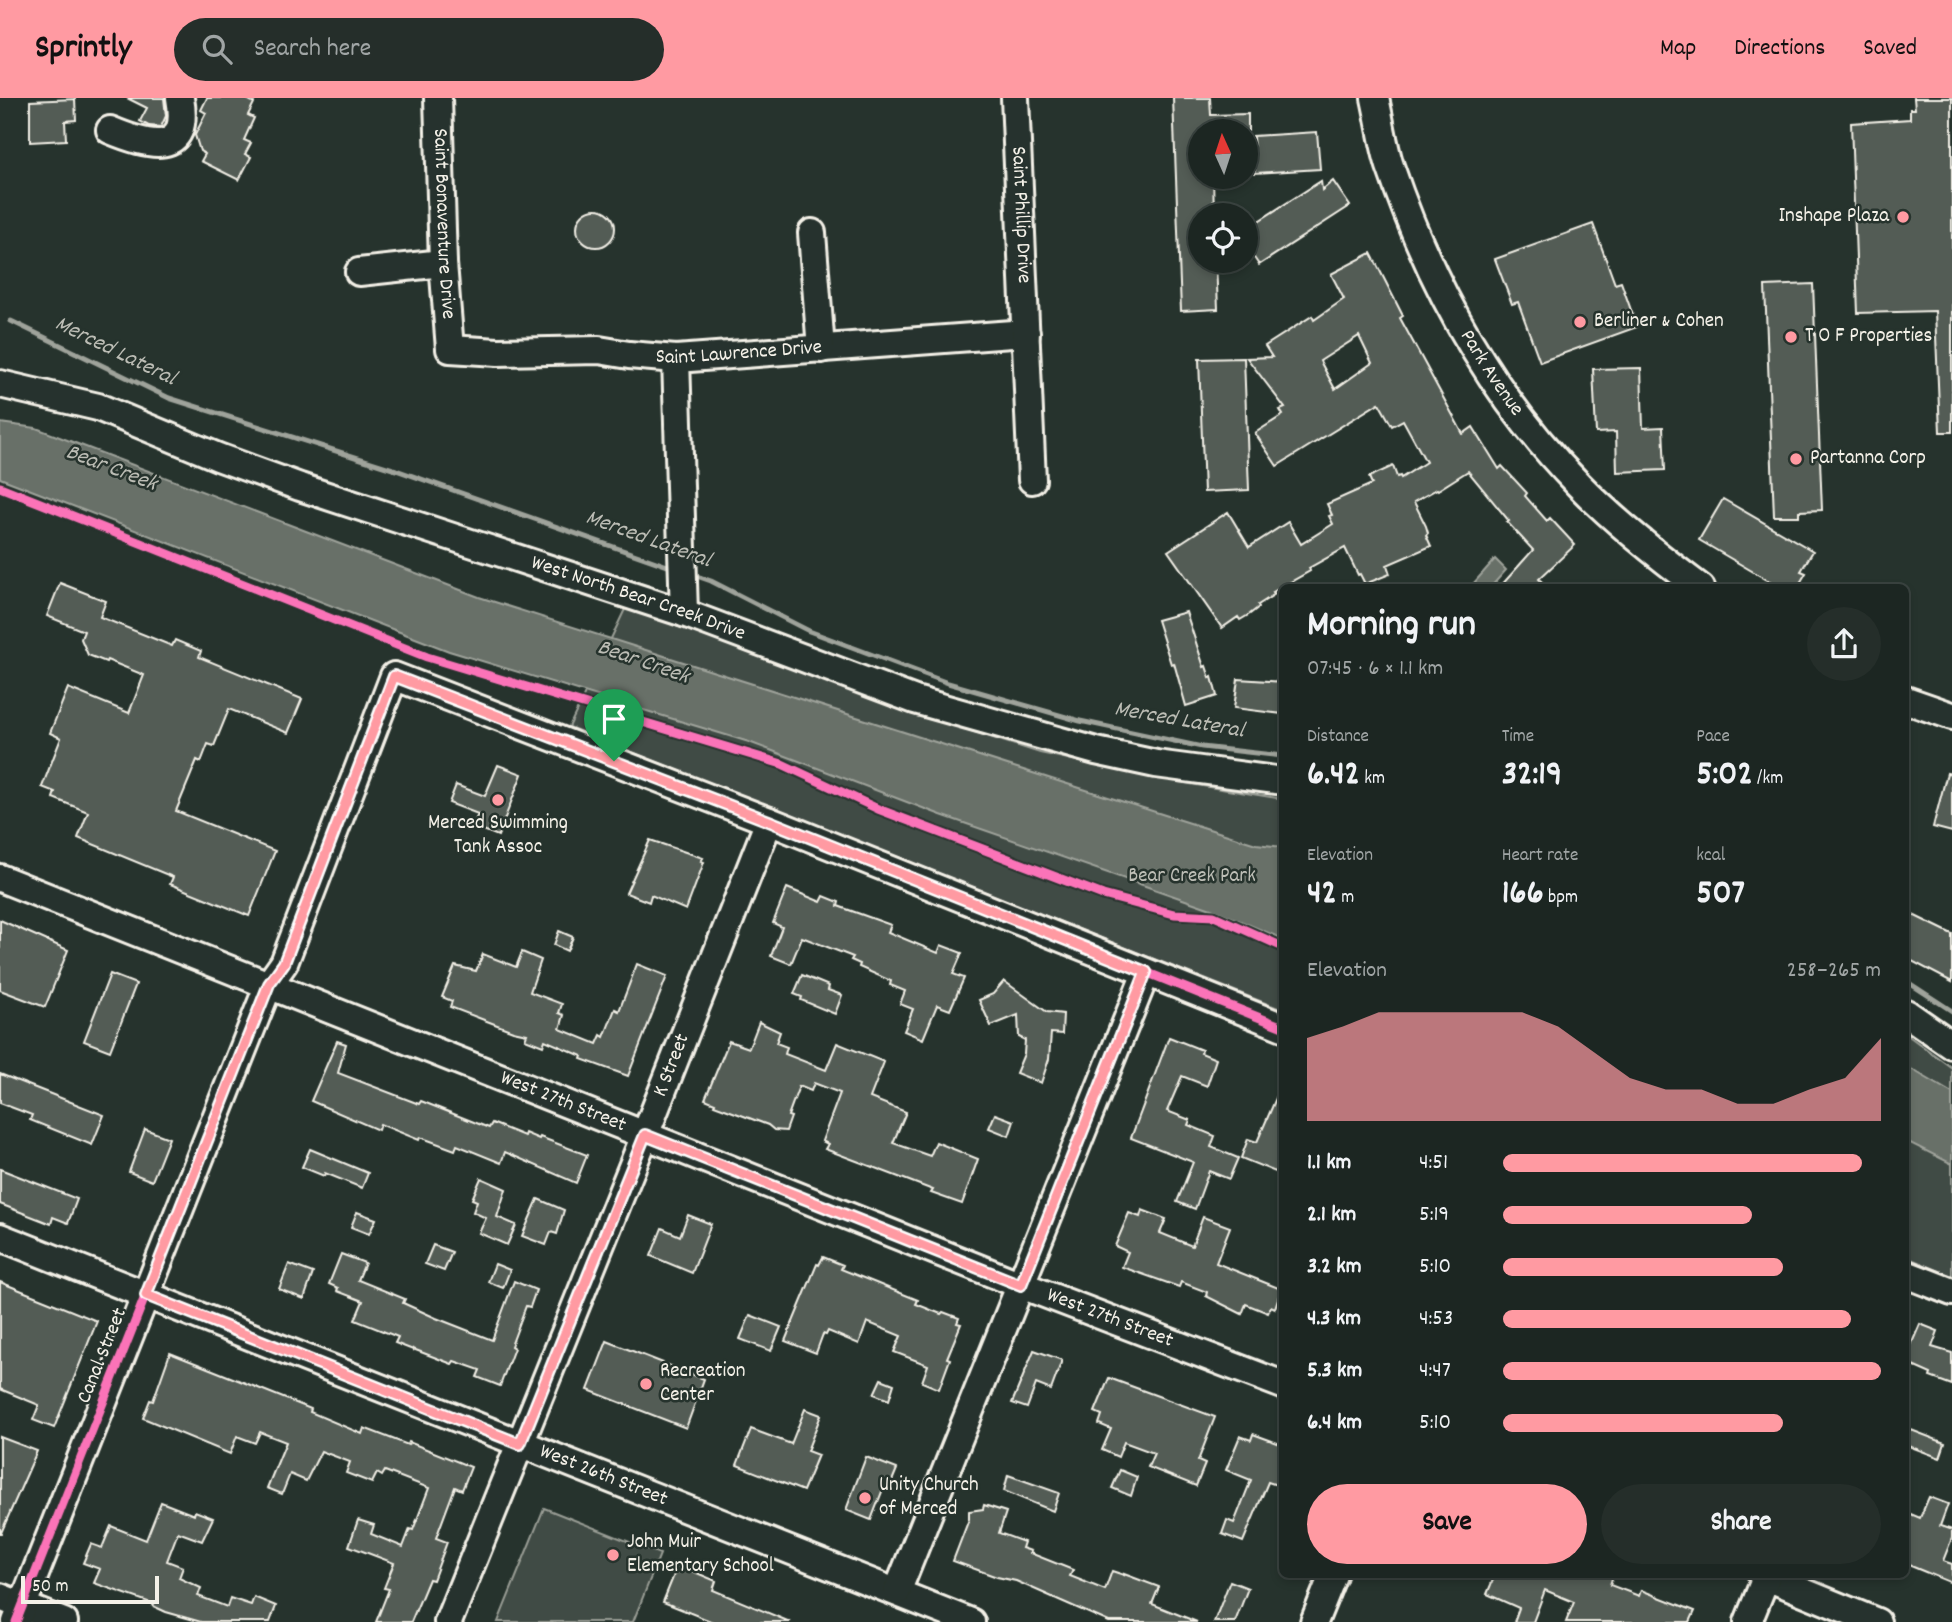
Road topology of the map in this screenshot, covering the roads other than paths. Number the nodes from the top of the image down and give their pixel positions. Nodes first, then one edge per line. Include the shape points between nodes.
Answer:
1 (180, 98) edge
2 (439, 98) edge
3 (1015, 98) edge
4 (1375, 98) edge
5 (110, 130) dead end
6 (812, 233) dead end
7 (443, 264) junction
8 (359, 272) dead end
9 (1027, 333) junction
10 (450, 349) joint
11 (821, 349) junction
12 (676, 359) junction
13 (0, 384) edge
14 (1032, 480) dead end
15 (1696, 584) edge
16 (684, 606) junction
17 (1909, 702) edge
18 (1952, 716) edge
19 (1279, 780) edge
20 (769, 821) junction
21 (0, 878) edge
22 (1146, 972) junction
23 (269, 984) junction
24 (1909, 1015) edge
25 (1279, 1025) edge
26 (1952, 1045) edge
27 (645, 1135) junction
28 (0, 1237) edge
29 (1909, 1275) edge
30 (1021, 1285) junction
31 (1952, 1292) edge
32 (146, 1295) junction
33 (1279, 1383) edge
34 (520, 1444) junction
35 (1332, 1578) edge
36 (1765, 1578) edge
37 (1771, 1578) edge
38 (897, 1592) junction
39 (13, 1608) edge
40 (64, 1622) edge
41 (448, 1622) edge
42 (971, 1622) edge
43 (1314, 1622) edge
44 (1748, 1622) edge
45 (1877, 1622) edge

1 - 5 street via 181,127 167,141 148,144
2 - 7 street, Saint Bonaventure Drive
3 - 9 street, Saint Phillip Drive
4 - 15 street, Park Avenue via 1389,164 1432,273 1477,355 1517,413 1578,484 1647,548
6 - 11 street
7 - 8 street
7 - 10 street, Saint Bonaventure Drive
9 - 11 street, Saint Lawrence Drive
9 - 14 street, Saint Phillip Drive
10 - 12 street, Saint Lawrence Drive via 599,350
11 - 12 street, Saint Lawrence Drive
12 - 16 street
13 - 16 street, West North Bear Creek Drive via 98,407 300,487
16 - 19 street, West North Bear Creek Drive via 936,706 1096,751
17 - 18 street
20 - 22 street
20 - 23 street, Canal Street via 394,676 284,963
20 - 27 street, K Street
21 - 23 street, West 27th Street
22 - 25 street
22 - 30 street
23 - 27 street, West 27th Street
23 - 32 street, Canal Street
24 - 26 street
27 - 30 street, West 27th Street
27 - 34 street, K Street
28 - 32 street, West 26th Street
29 - 31 street
30 - 33 street, West 27th Street
30 - 38 street
32 - 34 street, West 26th Street
32 - 39 street, Canal Street
34 - 38 street, West 26th Street
34 - 41 street, K Street
35 - 43 street
36 - 44 street
37 - 45 street
38 - 42 street, West 26th Street
39 - 40 street

